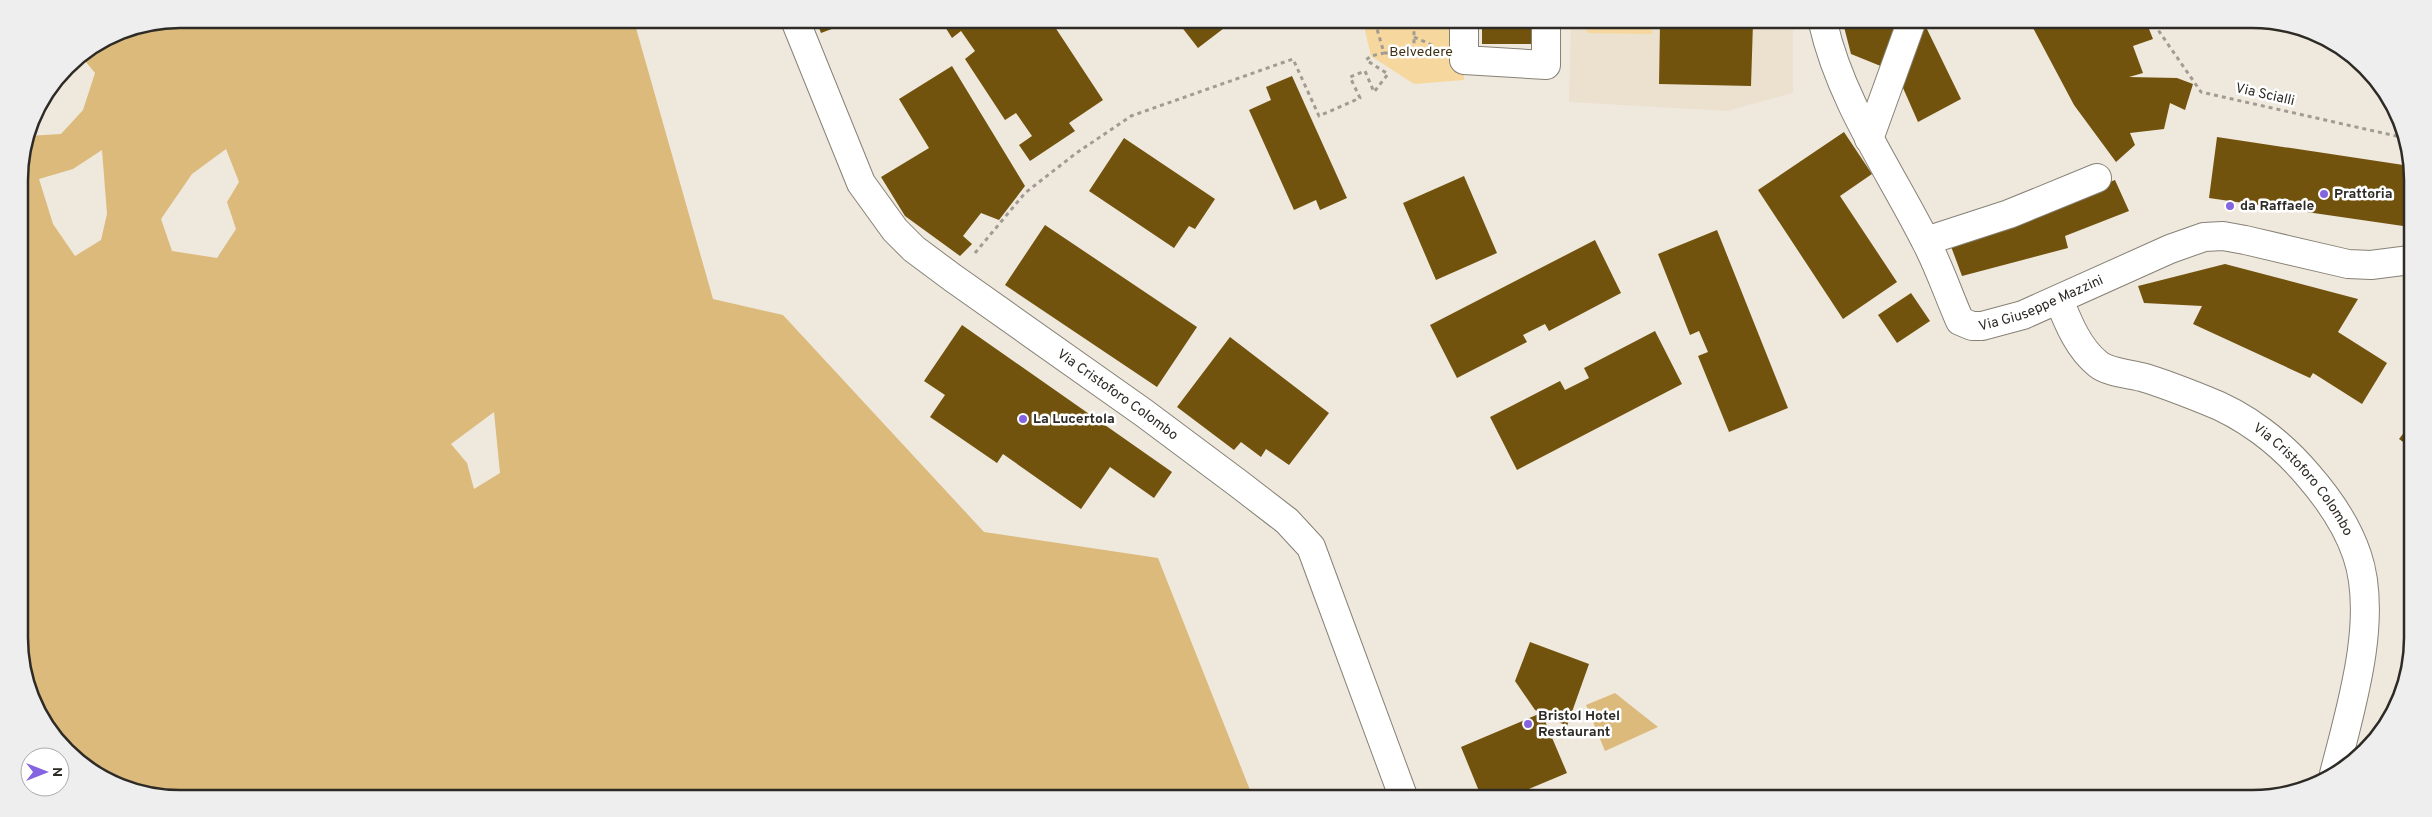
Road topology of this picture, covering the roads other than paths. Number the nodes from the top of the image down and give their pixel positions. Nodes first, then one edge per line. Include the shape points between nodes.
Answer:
1 (798, 28) edge
2 (1464, 28) edge
3 (1546, 28) edge
4 (1825, 28) edge
5 (1909, 28) edge
6 (1869, 139) junction
7 (2097, 178) dead end
8 (1926, 241) junction
9 (2404, 261) edge
10 (2059, 300) junction
11 (2337, 764) edge
12 (1401, 789) edge

1 - 12 street, Via Cristoforo Colombo via 861,182 895,230 914,249 1224,472 1287,521 1311,547
2 - 3 street via 1464,60 1546,65
4 - 6 street, Via Giuseppe Mazzini via 1830,52
5 - 6 street
6 - 8 street, Via Giuseppe Mazzini
7 - 8 street via 2009,214
8 - 10 street, Via Giuseppe Mazzini via 1960,321 1982,326 2023,315
9 - 10 street, Via Giuseppe Mazzini via 2348,264 2245,240 2204,237 2170,249
10 - 11 street, Via Cristoforo Colombo via 2069,325 2099,365 2208,401 2260,429 2291,455 2337,513 2357,556 2363,594 2363,638 2356,690

